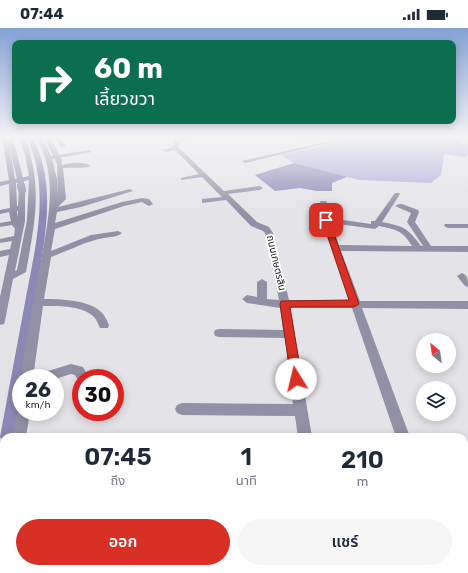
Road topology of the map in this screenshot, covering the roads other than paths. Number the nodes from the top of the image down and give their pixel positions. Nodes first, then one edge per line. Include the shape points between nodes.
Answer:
1 (10, 162) edge
2 (17, 162) edge
3 (30, 162) edge
4 (51, 162) edge
5 (59, 162) edge
6 (61, 162) edge
7 (192, 162) edge
8 (88, 166) dead end
9 (205, 175) junction
10 (33, 177) junction
11 (183, 179) dead end
12 (13, 181) junction
13 (0, 184) edge
14 (260, 188) dead end
15 (130, 191) dead end
16 (397, 194) dead end
17 (225, 195) junction
18 (205, 201) dead end
19 (323, 203) dead end
20 (149, 204) dead end
21 (399, 206) dead end
22 (23, 208) junction
23 (54, 208) junction
24 (14, 209) junction
25 (0, 212) edge
26 (354, 218) dead end
27 (326, 220) junction
28 (378, 224) junction
29 (0, 225) edge
30 (448, 226) dead end
31 (468, 226) edge
32 (18, 227) junction
33 (52, 227) junction
34 (118, 233) dead end
35 (0, 241) edge
36 (335, 248) junction
37 (418, 248) junction
38 (428, 248) junction
39 (468, 249) edge
40 (15, 251) junction
41 (0, 254) edge
42 (47, 255) junction
43 (9, 277) junction
44 (262, 282) dead end
45 (247, 299) dead end
46 (262, 301) junction
47 (39, 302) junction
48 (284, 304) junction
49 (354, 304) junction
50 (468, 305) edge
51 (0, 321) edge
52 (104, 325) dead end
53 (219, 333) dead end
54 (289, 334) junction
55 (28, 369) edge
56 (182, 409) dead end
57 (301, 410) junction
58 (22, 421) edge
59 (20, 433) edge
60 (304, 433) edge
61 (402, 433) edge

1 - 12 street
2 - 22 street, bridge
3 - 10 street
4 - 23 street
5 - 23 street via 62,199
6 - 8 street
7 - 9 street, ถนนเกษตรสิน
9 - 11 street
9 - 17 street, ถนนเกษตรสิน
10 - 12 street
10 - 43 street via 31,222 21,272
12 - 13 street
12 - 24 street
14 - 17 street
15 - 23 street via 78,205
16 - 28 street
17 - 18 street
17 - 48 street, ถนนเกษตรสิน via 254,224 269,233
19 - 27 street
20 - 33 street via 144,200 122,204
21 - 38 street via 416,212 411,222
22 - 24 street
22 - 32 street
23 - 33 street
24 - 25 street
24 - 32 street
26 - 28 street
27 - 28 street via 370,227
27 - 36 street
28 - 37 street via 402,228
29 - 32 street
30 - 31 street
32 - 35 street
32 - 40 street
33 - 42 street
34 - 42 street via 94,237
36 - 37 street
36 - 49 street
37 - 38 street
38 - 39 street
40 - 41 street
40 - 43 street
42 - 47 street
43 - 51 street
44 - 46 street
45 - 46 street
46 - 48 street
47 - 52 street via 85,307 100,316
47 - 55 street
48 - 49 street
48 - 54 street, ถนนเกษตรสิน
49 - 50 street
49 - 61 street
53 - 54 street
54 - 57 street, ถนนเกษตรสิน
56 - 57 street
57 - 60 street, ถนนเกษตรสิน
58 - 59 street

